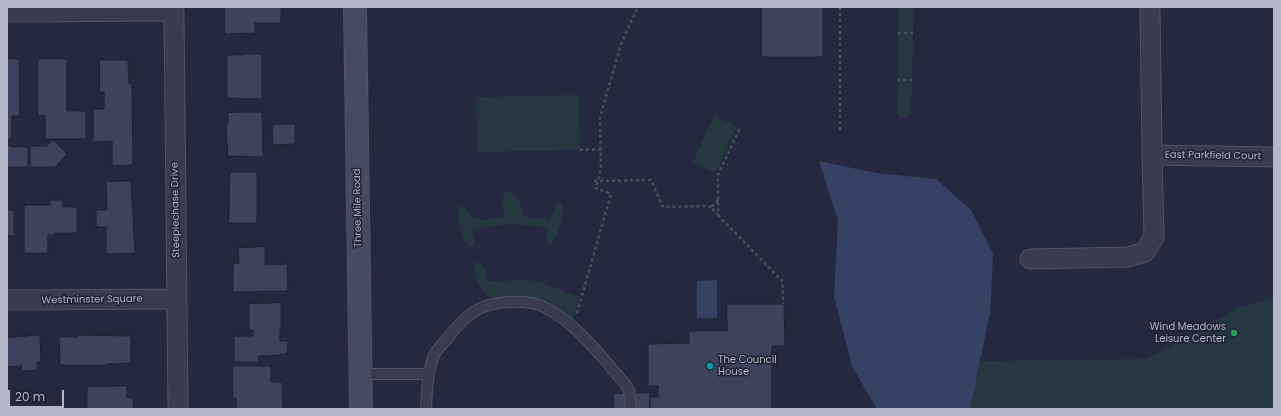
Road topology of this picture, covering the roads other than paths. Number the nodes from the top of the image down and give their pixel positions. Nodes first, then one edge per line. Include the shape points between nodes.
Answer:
1 (355, 7) edge
2 (1150, 7) edge
3 (7, 12) edge
4 (1152, 155) junction
5 (1274, 157) edge
6 (1030, 259) dead end
7 (177, 299) junction
8 (7, 300) edge
9 (360, 374) junction
10 (428, 374) junction
11 (178, 409) edge
12 (361, 409) edge
13 (426, 409) edge
14 (631, 409) edge

1 - 9 street, Three Mile Road
2 - 4 street
3 - 7 street, Steeplechase Drive via 174,11
4 - 5 street, East Parkfield Court
4 - 6 street, East Parkfield Court via 1154,237 1145,252 1128,257
7 - 8 street, Westminster Square
7 - 11 street, Steeplechase Drive
9 - 10 lane
9 - 12 street, Three Mile Road
10 - 13 lane
10 - 14 lane via 435,353 463,320 476,310 491,304 526,302 547,308 581,335 626,385

